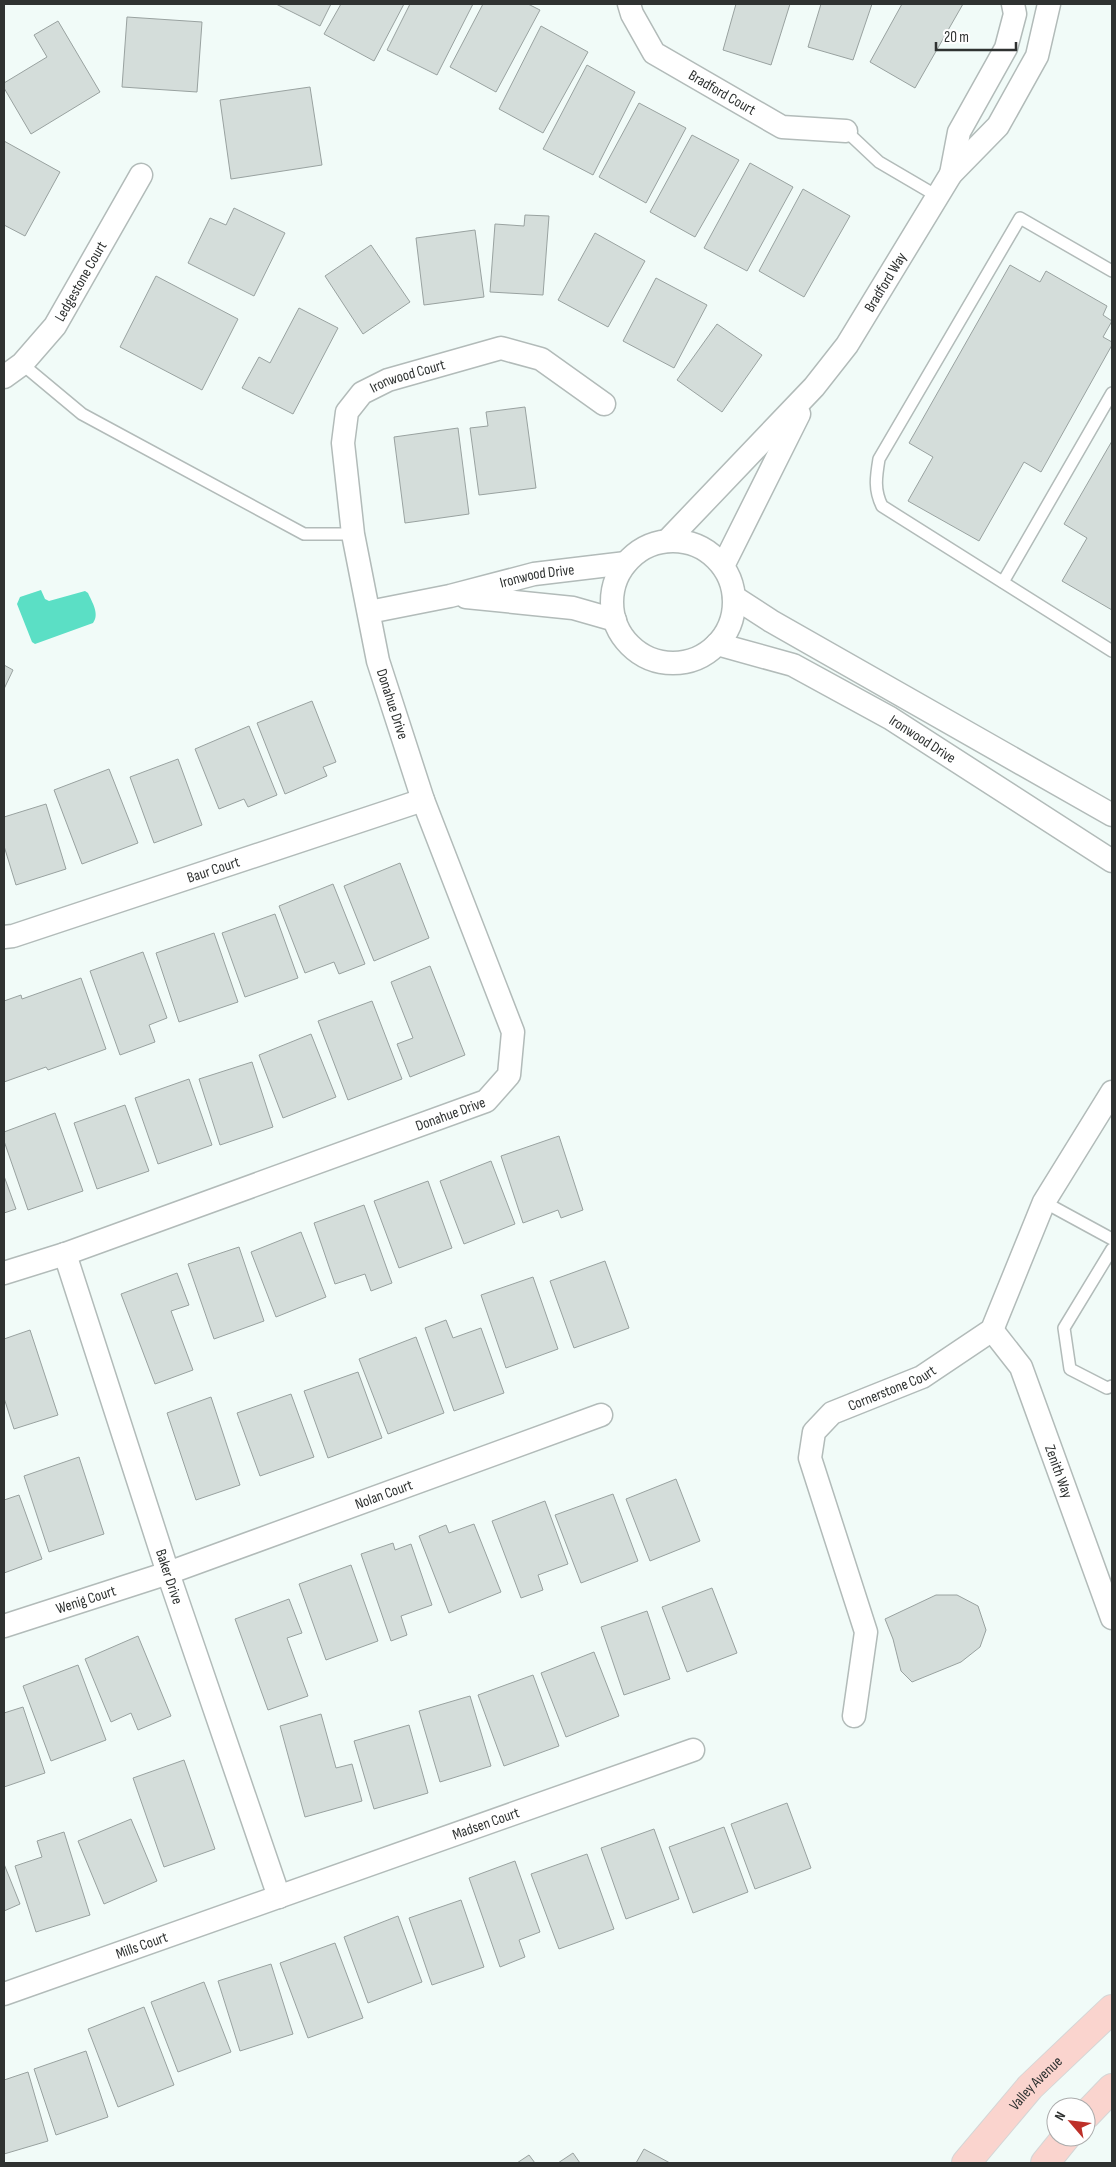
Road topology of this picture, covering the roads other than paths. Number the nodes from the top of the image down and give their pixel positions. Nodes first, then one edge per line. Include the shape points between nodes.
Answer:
1 (629, 4) edge
2 (1014, 4) edge
3 (1049, 4) edge
4 (846, 131) joint
5 (951, 174) junction
6 (141, 175) dead end
7 (937, 196) junction
8 (1112, 271) edge
9 (13, 370) edge
10 (814, 387) junction
11 (1112, 393) edge
12 (604, 404) dead end
13 (353, 534) junction
14 (666, 541) junction
15 (626, 563) junction
16 (723, 566) junction
17 (1004, 582) junction
18 (450, 596) junction
19 (734, 597) junction
20 (369, 612) junction
21 (615, 620) junction
22 (717, 644) junction
23 (1112, 651) edge
24 (423, 800) junction
25 (1112, 815) edge
26 (1112, 861) edge
27 (4, 937) edge
28 (1112, 1092) edge
29 (1044, 1202) junction
30 (1112, 1239) edge
31 (1112, 1250) edge
32 (64, 1254) junction
33 (4, 1273) edge
34 (992, 1330) junction
35 (1112, 1386) edge
36 (601, 1415) dead end
37 (168, 1573) junction
38 (1112, 1618) edge
39 (4, 1626) edge
40 (854, 1716) dead end
41 (694, 1750) dead end
42 (279, 1897) junction
43 (4, 1994) edge
44 (1112, 2009) edge
45 (1112, 2088) edge
46 (1096, 2105) edge
47 (1058, 2147) edge
48 (966, 2163) edge
49 (1045, 2163) edge

1 - 4 street, Bradford Court via 654,53 782,127
2 - 5 street, Bradford Way via 1015,14 1006,48 959,132
3 - 5 street, Bradford Way via 1037,56 998,126
4 - 7 lane via 879,162
5 - 7 street, Bradford Way
6 - 9 street, Ledgestone Court via 55,326
7 - 10 street, Bradford Way via 847,345
8 - 17 lane via 1020,218 879,459 876,494 882,506
9 - 13 lane via 82,414 304,534
10 - 14 street, Bradford Way
10 - 16 street, Bradford Way via 775,458
11 - 17 lane
12 - 13 street, Ironwood Court via 541,359 501,348 388,380 362,394 347,412 343,443
13 - 20 street, Ironwood Court
14 - 15 street via 644,549
14 - 16 street via 697,545
15 - 18 street, Ironwood Drive via 534,574
15 - 21 street via 613,592
16 - 19 street via 731,581
17 - 23 lane
18 - 20 street, Ironwood Drive
18 - 21 street, Ironwood Drive via 573,608
19 - 22 street via 733,615
19 - 25 street, Ironwood Drive
20 - 24 street, Donahue Drive via 378,661
21 - 22 street via 629,644 640,654 656,660 688,661
22 - 26 street, Ironwood Drive via 793,665 890,718
24 - 27 street, Baur Court
24 - 32 street, Donahue Drive via 513,1032 509,1075 486,1101
28 - 29 street
29 - 30 lane
29 - 34 street
31 - 35 lane via 1064,1328 1070,1369 1107,1388
32 - 33 street, Donahue Drive
32 - 37 street, Baker Drive
34 - 38 street, Zenith Way via 1021,1367
34 - 40 street, Cornerstone Court via 922,1377 832,1413 814,1432 810,1458 866,1632
36 - 37 street, Nolan Court
37 - 39 street, Wenig Court
37 - 42 street, Baker Drive
41 - 42 street, Madsen Court
42 - 43 street, Mills Court
44 - 48 main road, Valley Avenue via 1030,2088
45 - 46 main road
47 - 49 main road

